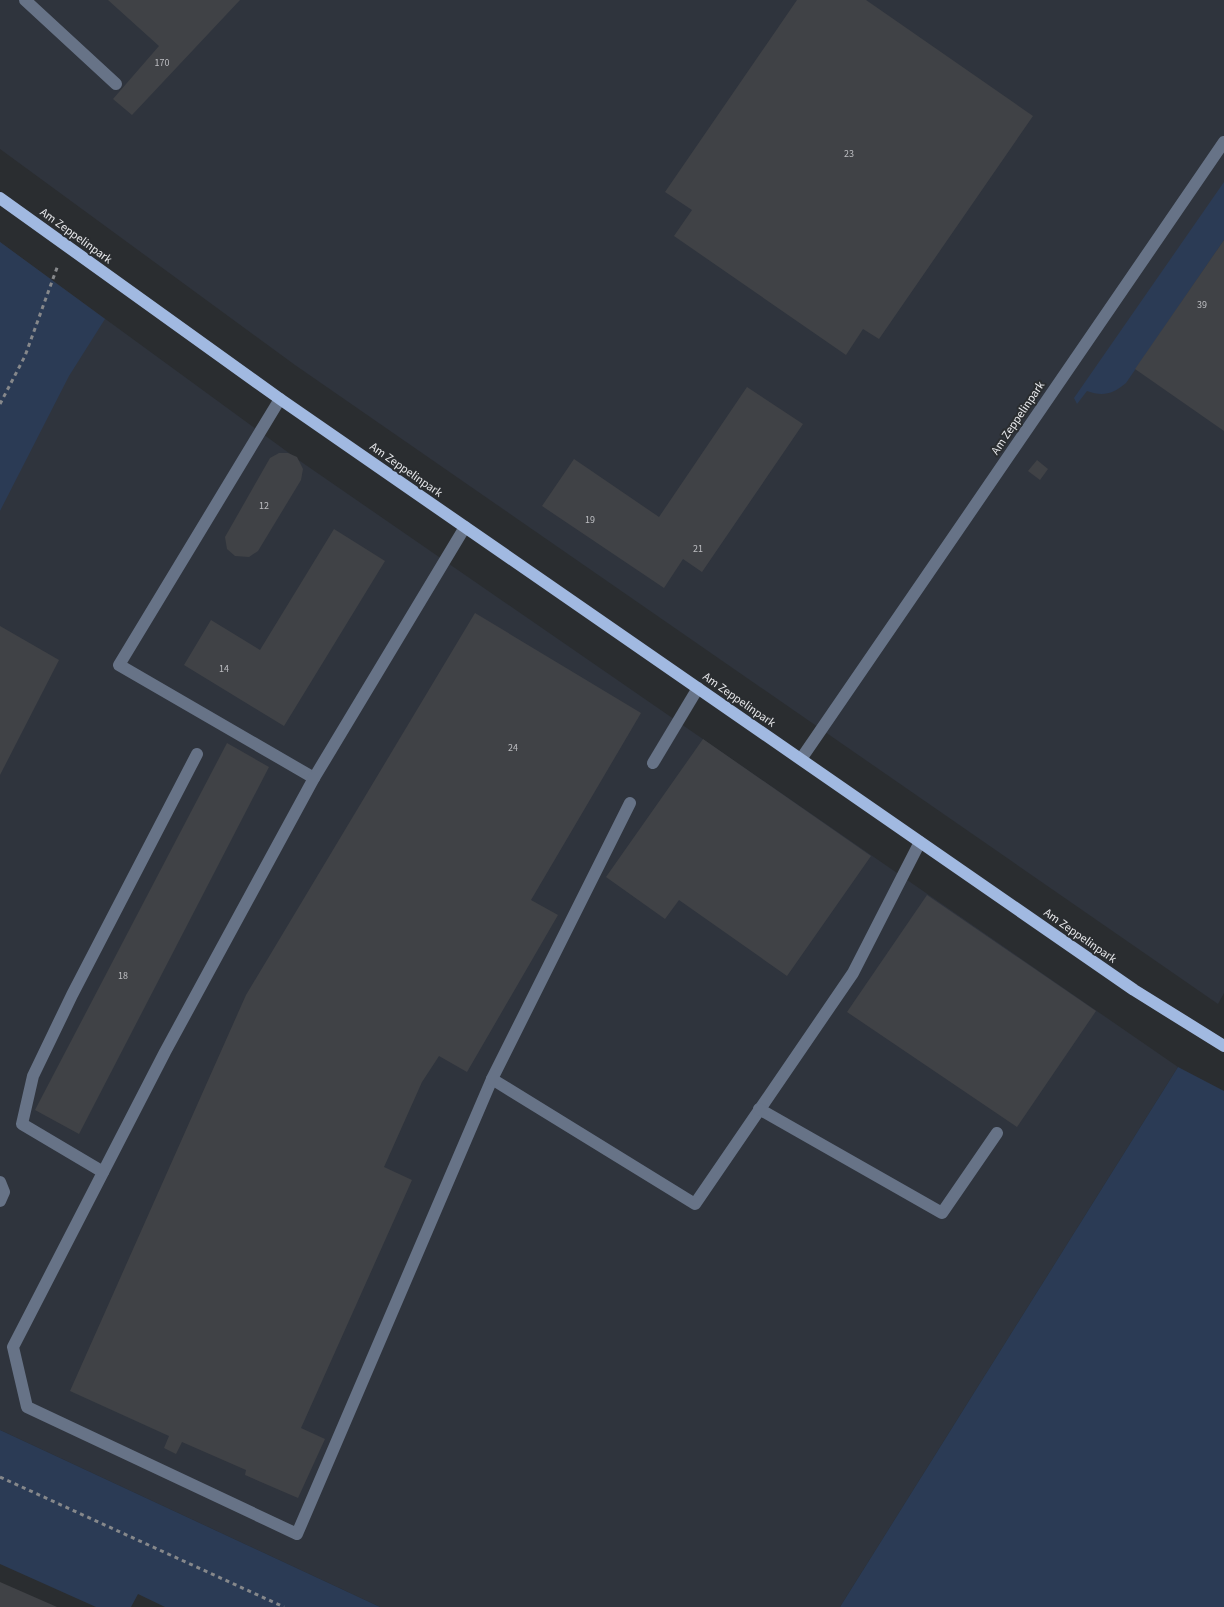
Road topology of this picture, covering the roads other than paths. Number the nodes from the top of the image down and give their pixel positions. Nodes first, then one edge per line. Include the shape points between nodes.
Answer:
1 (25, 0) edge
2 (116, 84) dead end
3 (1224, 142) edge
4 (0, 198) edge
5 (280, 399) junction
6 (466, 527) junction
7 (698, 688) junction
8 (197, 754) dead end
9 (801, 759) junction
10 (653, 764) dead end
11 (314, 778) junction
12 (630, 803) dead end
13 (920, 842) junction
14 (1224, 1046) edge
15 (492, 1079) junction
16 (759, 1109) junction
17 (997, 1134) dead end
18 (103, 1172) junction
19 (0, 1182) edge
20 (0, 1201) edge

1 - 2 street
3 - 9 street, Am Zeppelinpark
4 - 5 main road, Am Zeppelinpark
5 - 6 main road, Am Zeppelinpark
5 - 11 street via 120,664
6 - 7 main road, Am Zeppelinpark
6 - 11 street
7 - 9 main road, Am Zeppelinpark
7 - 10 street
8 - 18 street via 33,1076 22,1124
9 - 13 main road, Am Zeppelinpark
11 - 18 street
12 - 15 street
13 - 14 main road, Am Zeppelinpark via 1134,990
13 - 16 street via 853,973
15 - 16 street via 695,1204
15 - 18 street via 297,1534 27,1406 13,1347
16 - 17 street via 942,1213
19 - 20 street via 4,1192

